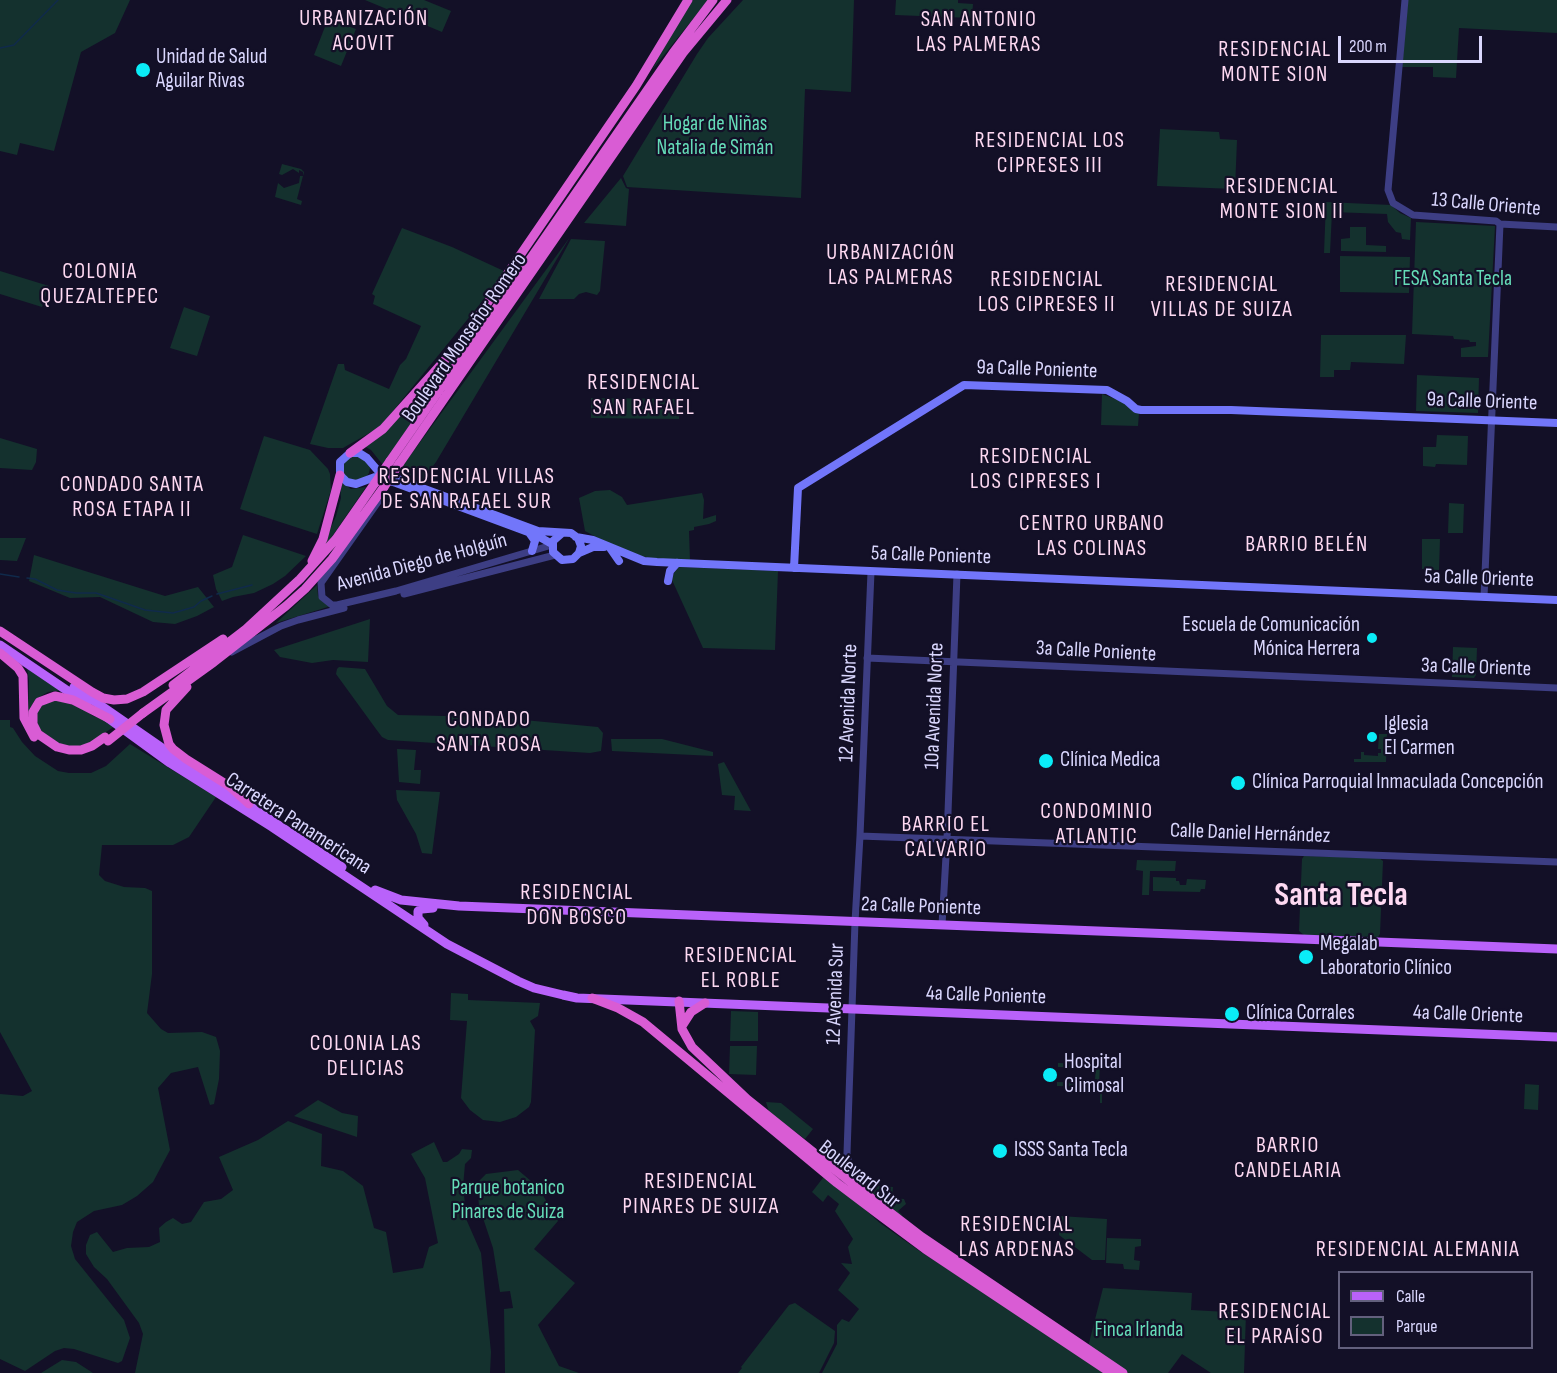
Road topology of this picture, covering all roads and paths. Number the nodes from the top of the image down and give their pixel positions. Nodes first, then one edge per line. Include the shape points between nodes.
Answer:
1 (688, 0) edge
2 (713, 0) edge
3 (727, 0) edge
4 (1405, 0) edge
5 (1500, 224) junction
6 (1557, 227) edge
7 (517, 278) junction
8 (460, 343) junction
9 (1406, 418) joint
10 (1491, 421) junction
11 (1557, 423) edge
12 (350, 453) junction
13 (369, 462) junction
14 (395, 462) junction
15 (340, 475) junction
16 (365, 480) junction
17 (381, 486) junction
18 (527, 532) junction
19 (561, 534) junction
20 (576, 537) junction
21 (552, 545) junction
22 (609, 547) junction
23 (531, 551) junction
24 (579, 553) junction
25 (555, 555) junction
26 (619, 561) dead end
27 (677, 563) junction
28 (794, 568) junction
29 (871, 572) junction
30 (957, 574) junction
31 (300, 579) junction
32 (668, 581) dead end
33 (1399, 594) joint
34 (1484, 597) junction
35 (1557, 600) edge
36 (274, 603) junction
37 (0, 631) edge
38 (0, 637) edge
39 (0, 645) edge
40 (0, 653) edge
41 (867, 658) junction
42 (214, 662) junction
43 (953, 662) junction
44 (203, 670) junction
45 (1395, 682) joint
46 (1557, 688) edge
47 (141, 711) junction
48 (110, 719) junction
49 (107, 739) junction
50 (249, 804) junction
51 (860, 836) junction
52 (947, 839) junction
53 (1557, 862) edge
54 (459, 906) junction
55 (855, 922) junction
56 (942, 925) junction
57 (430, 932) junction
58 (1557, 950) edge
59 (592, 998) junction
60 (679, 1001) junction
61 (705, 1003) junction
62 (852, 1008) junction
63 (681, 1026) junction
64 (1378, 1030) joint
65 (1557, 1037) edge
66 (682, 1055) junction
67 (684, 1067) dead end
68 (847, 1153) junction
69 (831, 1166) junction
70 (853, 1185) junction
71 (1111, 1373) edge
72 (1123, 1373) edge

1 - 8 highway via 636,86
2 - 7 highway, Boulevard Monseñor Romero
3 - 14 highway, Boulevard Monseñor Romero via 683,53
4 - 5 street, 13 Calle Oriente via 1388,190 1393,203 1413,215
5 - 6 street, 13 Calle Oriente
5 - 10 street
7 - 8 highway
7 - 14 highway, Boulevard Monseñor Romero
8 - 12 highway via 383,429
9 - 10 main road, 9a Calle Oriente
9 - 28 main road, 9a Calle Poniente via 1136,409 1117,395 1101,390 964,385 798,488
10 - 11 main road, 9a Calle Oriente
10 - 34 street
12 - 13 main road via 359,453
12 - 15 main road via 340,462
13 - 16 main road via 370,472
13 - 19 main road via 379,472 538,531
14 - 17 highway, Boulevard Monseñor Romero, bridge
15 - 16 main road via 351,484
15 - 31 highway via 323,539
16 - 18 main road via 375,477 396,483
17 - 23 street, Avenida Diego de Holguín via 374,509 321,583 322,597 332,605 396,591
17 - 31 highway, Boulevard Monseñor Romero
17 - 42 highway, Boulevard Monseñor Romero via 332,559 305,589
18 - 21 main road
18 - 23 main road via 535,541
19 - 20 main road
19 - 21 main road
20 - 22 main road, 5a Calle Poniente
20 - 24 main road
21 - 23 street, Avenida Diego de Holguín
21 - 25 main road
22 - 24 main road via 593,546
22 - 26 main road
22 - 27 main road, 5a Calle Poniente via 644,561
24 - 25 main road via 569,561
25 - 42 street, Avenida Diego de Holguín via 298,620
27 - 28 main road, 5a Calle Poniente
27 - 32 main road
28 - 29 main road, 5a Calle Poniente
29 - 30 main road, 5a Calle Poniente
29 - 41 street, 12 Avenida Norte
30 - 33 main road, 5a Calle Poniente
30 - 43 street, 10a Avenida Norte
31 - 36 highway, Boulevard Monseñor Romero
33 - 34 main road, 5a Calle Oriente
34 - 35 main road, 5a Calle Oriente
36 - 37 highway via 151,687 121,700 98,695
36 - 47 highway
38 - 50 main road, Carretera Panamericana
39 - 48 main road, Carretera Panamericana
40 - 49 highway via 23,676 24,718 38,741 75,756 94,750
41 - 43 street, 3a Calle Poniente
41 - 51 street, 12 Avenida Norte
42 - 44 highway, Boulevard Monseñor Romero
43 - 45 street, 3a Calle Poniente
43 - 52 street, 10a Avenida Norte
44 - 47 highway
44 - 50 highway via 166,710 167,738 173,749
45 - 46 street, 3a Calle Oriente
47 - 49 highway, bridge
48 - 49 highway via 56,696 39,702 33,712 38,734 57,747 81,750
48 - 57 main road, Carretera Panamericana via 170,763
50 - 54 main road, Carretera Panamericana via 386,896
51 - 52 street, Calle Daniel Hernández
51 - 55 street, 12 Avenida Sur
52 - 53 street, Calle Daniel Hernández
52 - 56 street, 10a Avenida Norte
54 - 55 main road, 2a Calle Poniente
54 - 57 main road via 418,911 418,918
55 - 56 main road, 2a Calle Poniente
55 - 62 street, 12 Avenida Sur
56 - 58 main road, 2a Calle Poniente
57 - 59 main road, Carretera Panamericana via 476,961 534,988
59 - 60 main road, 4a Calle Poniente
59 - 66 highway, Boulevard Sur via 633,1016
60 - 61 main road, 4a Calle Poniente
60 - 63 highway, Boulevard Sur
61 - 62 main road, 4a Calle Poniente
61 - 63 highway via 691,1012
62 - 64 main road, 4a Calle Poniente
62 - 68 street, 12 Avenida Sur
63 - 69 highway, Boulevard Sur via 700,1057
64 - 65 main road, 4a Calle Oriente
66 - 67 highway
66 - 71 highway, Boulevard Sur via 837,1183 925,1249
68 - 69 street via 840,1164
68 - 70 street, 12 Avenida Sur
69 - 70 highway, Boulevard Sur
70 - 72 highway, Boulevard Sur via 922,1237

